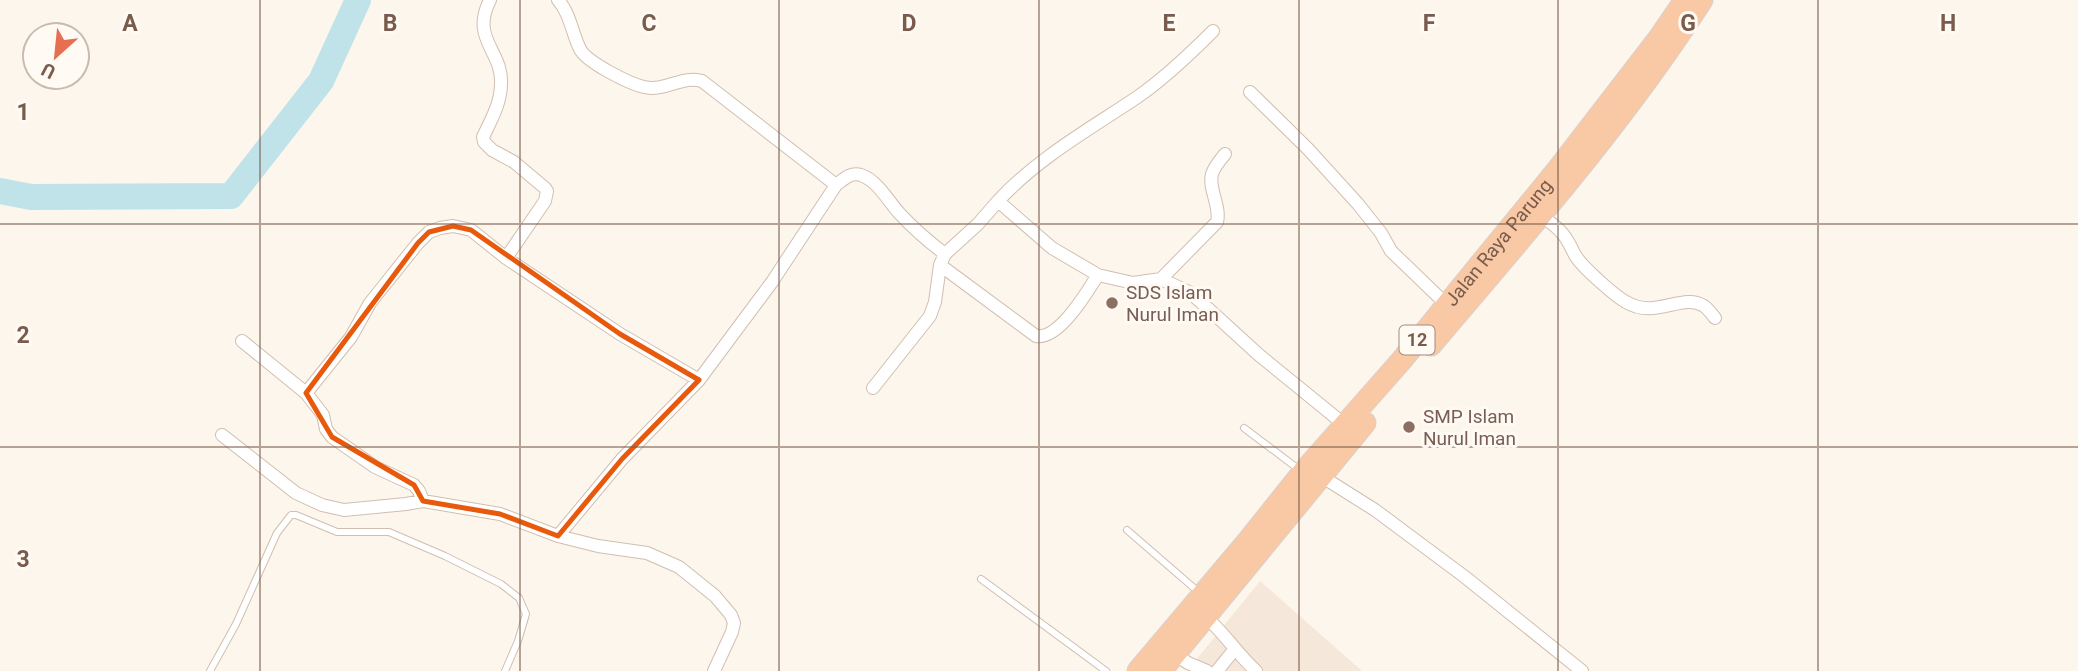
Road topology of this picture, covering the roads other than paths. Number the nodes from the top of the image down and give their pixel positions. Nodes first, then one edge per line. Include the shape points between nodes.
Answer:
1 (490, 0) edge
2 (558, 0) edge
3 (1685, 0) edge
4 (1702, 0) edge
5 (1213, 31) dead end
6 (1250, 92) dead end
7 (1225, 154) dead end
8 (836, 185) junction
9 (998, 201) junction
10 (1540, 215) junction
11 (506, 258) junction
12 (943, 260) junction
13 (1098, 275) junction
14 (1479, 276) junction
15 (1161, 279) junction
16 (1446, 304) junction
17 (1715, 318) dead end
18 (242, 341) dead end
19 (699, 380) junction
20 (873, 388) dead end
21 (306, 393) junction
22 (1345, 425) junction
23 (1244, 428) dead end
24 (222, 436) dead end
25 (1312, 474) junction
26 (423, 501) junction
27 (1127, 530) dead end
28 (558, 536) junction
29 (981, 579) dead end
30 (1200, 606) junction
31 (1234, 650) junction
32 (1166, 656) edge
33 (210, 671) edge
34 (505, 671) edge
35 (714, 671) edge
36 (1106, 671) edge
37 (1138, 671) edge
38 (1207, 671) edge
39 (1217, 671) edge
40 (1256, 671) edge
41 (1582, 671) edge

1 - 11 street via 484,31 502,83 484,142 547,191 545,201
2 - 8 street via 581,52 597,66 644,87 702,81
3 - 14 highway, Jalan Raya Parung / 12
4 - 10 highway, Jalan Raya Parung / 12 via 1597,146
5 - 9 street via 1174,68 1018,180
6 - 16 street via 1358,204 1391,251
7 - 15 street via 1211,178 1217,222
8 - 12 street via 853,174 876,185
8 - 19 street
9 - 12 street
9 - 13 street via 1052,248
10 - 14 highway, Jalan Raya Parung / 12
10 - 17 street via 1560,230 1576,256 1625,302 1653,309 1685,301 1703,305
11 - 19 street
11 - 21 street via 471,230 453,226 429,232 370,303 351,337
12 - 13 street via 1042,337 1071,315
12 - 20 street via 930,316
13 - 15 street via 1133,283
14 - 16 highway, Jalan Raya Parung / 12
14 - 25 highway, Jalan Raya Parung / 12
15 - 22 street via 1191,293
16 - 22 highway, Jalan Raya Parung / 12
18 - 21 street
19 - 28 street via 628,452
21 - 26 street via 332,437 375,467 414,485
22 - 25 highway, Jalan Raya Parung / 12
23 - 25 lane
24 - 26 street via 296,493 322,505 344,510
25 - 30 highway, Jalan Raya Parung / 12
25 - 41 street via 1375,510
26 - 28 street via 500,514
27 - 30 lane
28 - 35 street via 647,553 679,566 715,596 734,623
29 - 36 lane
30 - 31 street
30 - 32 highway, Jalan Raya Parung / 12
31 - 39 street
31 - 40 street
32 - 37 highway, Jalan Raya Parung / 12
32 - 38 street
33 - 34 lane via 277,533 296,515 337,532 389,531 501,584 519,598 526,614

